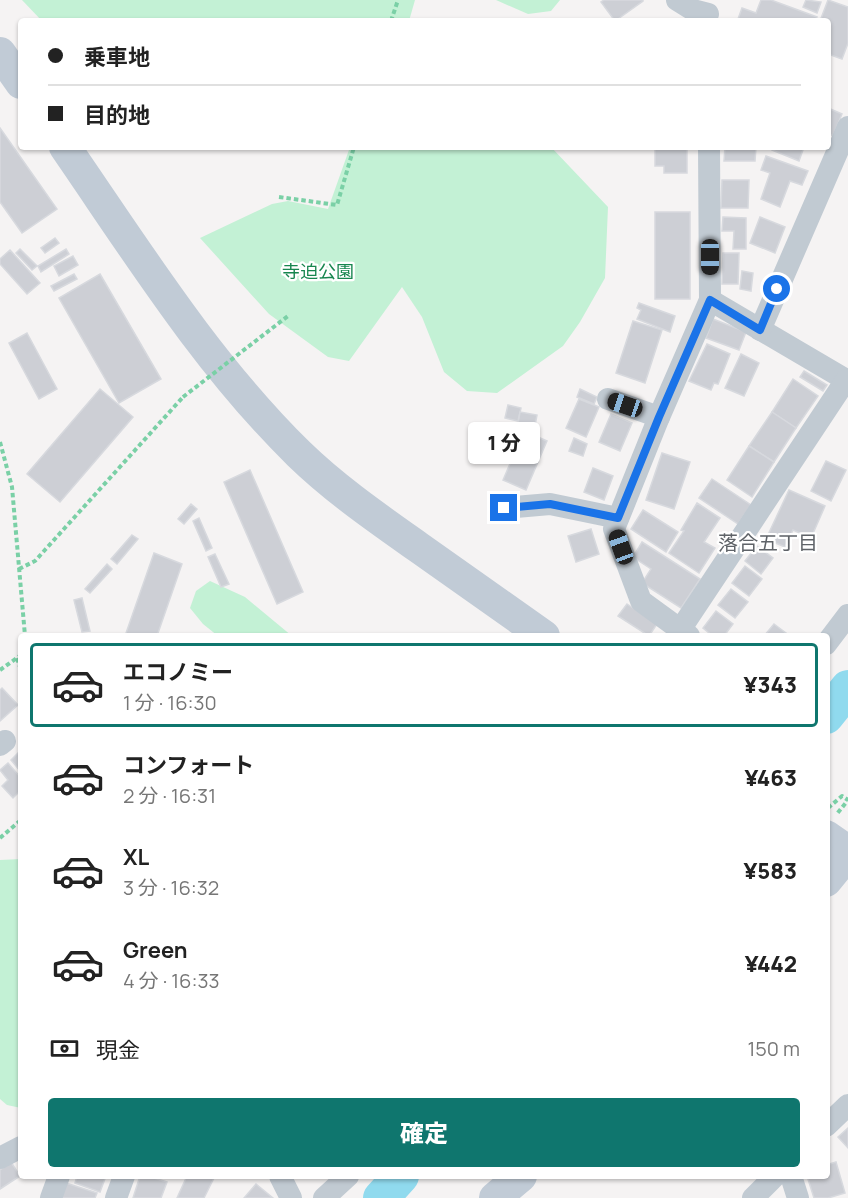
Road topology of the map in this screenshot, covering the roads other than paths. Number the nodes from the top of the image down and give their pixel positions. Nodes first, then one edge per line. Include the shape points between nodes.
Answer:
1 (677, 0) edge
2 (713, 12) edge
3 (0, 52) edge
4 (18, 79) edge
5 (848, 127) edge
6 (67, 150) edge
7 (709, 150) edge
8 (710, 300) junction
9 (760, 330) junction
10 (847, 381) edge
11 (608, 399) dead end
12 (659, 417) junction
13 (504, 508) dead end
14 (618, 518) junction
15 (848, 615) edge
16 (540, 633) edge
17 (685, 633) edge
18 (830, 639) edge
19 (830, 823) edge
20 (848, 853) edge
21 (830, 876) edge
22 (848, 1105) edge
23 (830, 1122) edge
24 (18, 1149) edge
25 (0, 1158) edge
26 (58, 1179) edge
27 (123, 1179) edge
28 (282, 1179) edge
29 (345, 1179) edge
30 (517, 1179) edge
31 (772, 1179) edge
32 (792, 1179) edge
33 (51, 1198) edge
34 (116, 1198) edge
35 (291, 1198) edge
36 (324, 1198) edge
37 (495, 1198) edge
38 (753, 1198) edge
39 (798, 1198) edge

1 - 2 street via 693,10
3 - 4 street
5 - 9 street
6 - 16 street via 192,330 278,433 354,502
7 - 8 street
8 - 9 street
8 - 12 street
9 - 10 street
10 - 17 street
11 - 12 street
12 - 14 street
13 - 14 street via 550,504
14 - 17 street via 614,529 641,602
15 - 18 street
19 - 20 street
20 - 21 street
22 - 23 street
24 - 25 street
26 - 33 street
27 - 34 street
28 - 35 street
29 - 36 street
30 - 37 street
31 - 38 street
32 - 39 street

